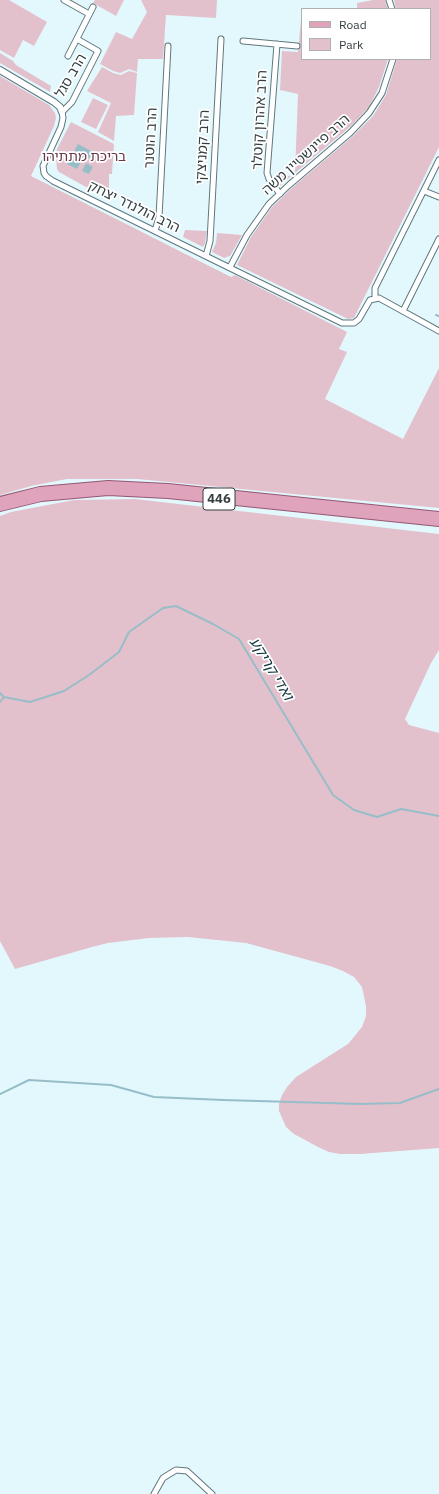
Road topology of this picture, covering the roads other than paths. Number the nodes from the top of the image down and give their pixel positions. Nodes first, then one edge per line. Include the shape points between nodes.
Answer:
1 (64, 0) edge
2 (93, 7) dead end
3 (89, 14) junction
4 (76, 39) junction
5 (221, 39) dead end
6 (243, 40) dead end
7 (277, 44) junction
8 (168, 46) dead end
9 (297, 46) dead end
10 (68, 56) dead end
11 (393, 60) edge
12 (0, 70) edge
13 (62, 112) junction
14 (439, 160) edge
15 (424, 191) junction
16 (280, 194) junction
17 (439, 198) edge
18 (155, 231) junction
19 (439, 238) edge
20 (206, 256) junction
21 (230, 267) junction
22 (375, 298) junction
23 (403, 311) junction
24 (439, 331) edge
25 (0, 501) edge
26 (0, 506) edge
27 (439, 516) edge
28 (439, 522) edge
29 (154, 1494) edge
30 (212, 1494) edge

1 - 3 street
2 - 3 street, הרב סגל
3 - 4 street, הרב סגל
4 - 10 street, הרב סגל
4 - 13 street, הרב סגל via 98,51 72,102
5 - 20 street, הרב קמניצקי via 210,241
6 - 7 street
7 - 9 street
7 - 16 street, הרב אהרון קוטלר via 267,173
8 - 18 street, הרב הוטנר via 159,217
11 - 16 street, הרב פיינשטיין משה via 382,93 369,113 350,133
12 - 13 street via 54,102
13 - 18 street, הרב הולנדר יצחק via 61,127 45,158 44,173 53,181
14 - 15 street
15 - 17 street
15 - 22 street via 375,288
16 - 21 street, הרב פיינשטיין משה via 253,225
18 - 20 street, הרב הולנדר יצחק
19 - 23 street
20 - 21 street, הרב הולנדר יצחק
21 - 22 street, הרב הולנדר יצחק via 342,323 354,323 370,300
22 - 23 street
23 - 24 street
25 - 27 main road, 446 via 40,491 82,486 115,486 168,488
26 - 28 main road, 446 via 40,497 108,491 168,494
29 - 30 street via 163,1478 176,1470 187,1471

